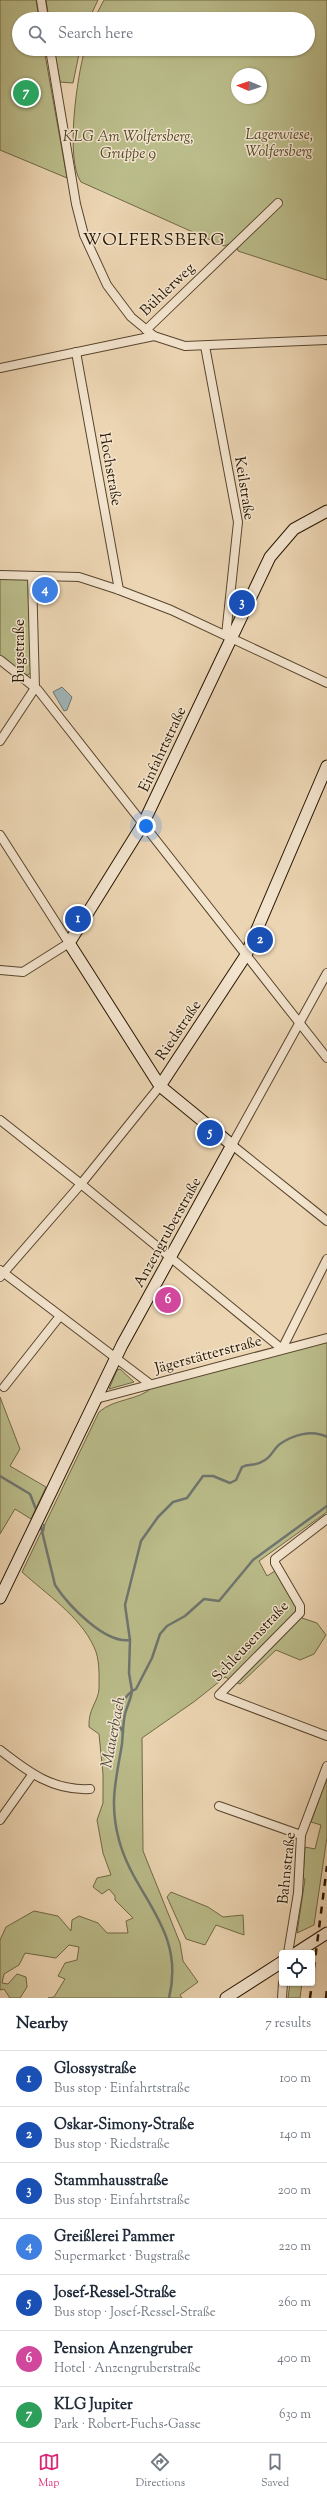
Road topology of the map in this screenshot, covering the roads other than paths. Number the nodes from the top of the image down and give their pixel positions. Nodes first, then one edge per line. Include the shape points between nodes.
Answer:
1 (41, 0) edge
2 (43, 12) edge
3 (51, 56) edge
4 (278, 203) dead end
5 (146, 330) junction
6 (154, 336) junction
7 (327, 340) edge
8 (205, 346) junction
9 (76, 352) junction
10 (0, 368) edge
11 (327, 511) edge
12 (0, 575) edge
13 (32, 576) junction
14 (119, 590) junction
15 (229, 636) junction
16 (0, 660) edge
17 (327, 683) edge
18 (35, 688) junction
19 (0, 741) edge
20 (327, 766) edge
21 (143, 824) junction
22 (0, 835) edge
23 (69, 943) junction
24 (246, 955) junction
25 (0, 970) edge
26 (327, 974) edge
27 (300, 1023) junction
28 (327, 1058) edge
29 (160, 1086) junction
30 (0, 1120) edge
31 (232, 1145) junction
32 (82, 1184) junction
33 (327, 1221) edge
34 (170, 1257) junction
35 (327, 1259) edge
36 (1, 1273) edge
37 (60, 1316) junction
38 (327, 1338) edge
39 (282, 1349) junction
40 (116, 1357) junction
41 (150, 1384) junction
42 (4, 1387) dead end
43 (96, 1399) junction
44 (327, 1519) edge
45 (0, 1598) edge
46 (327, 1736) edge
47 (0, 1750) edge
48 (327, 1766) edge
49 (32, 1775) junction
50 (90, 1789) dead end
51 (219, 1806) dead end
52 (0, 1820) edge
53 (301, 1835) junction
54 (327, 1933) edge
55 (288, 1950) edge
56 (301, 1950) edge
57 (279, 1964) edge
58 (283, 1986) edge
59 (226, 1998) edge
60 (282, 1998) edge

1 - 2 street
3 - 5 street via 76,204 90,250 113,294
4 - 5 street, Bühlerweg
5 - 6 street
6 - 8 street via 176,345
6 - 9 street
7 - 8 street
8 - 15 street, Keilstraße via 238,522
9 - 10 street
9 - 14 street, Hochstraße
11 - 15 street, Einfahrtstraße via 294,529 276,548
12 - 13 street
13 - 14 street via 79,578
13 - 18 street, Bugstraße
14 - 15 street
15 - 17 street
15 - 21 street, Einfahrtstraße
16 - 18 street
18 - 19 street, Bugstraße
18 - 21 street
20 - 24 street, Riedstraße
21 - 23 street, Einfahrtstraße
21 - 24 street
22 - 23 street
23 - 25 street, Einfahrtstraße via 23,972
23 - 29 street
24 - 27 street
24 - 29 street, Riedstraße
26 - 27 street, Anzengruberstraße
27 - 28 street
27 - 31 street, Anzengruberstraße
29 - 31 street
29 - 32 street, Riedstraße
30 - 32 street
31 - 33 street
31 - 34 street, Anzengruberstraße
32 - 34 street
32 - 36 street, Riedstraße
34 - 39 street
34 - 40 street, Anzengruberstraße
35 - 39 street
36 - 37 street
37 - 40 street
37 - 42 street
38 - 39 street, Jägerstätterstraße
39 - 41 street, Jägerstätterstraße
40 - 41 street
40 - 43 street, Anzengruberstraße
41 - 43 street, Jägerstätterstraße
43 - 45 street, Anzengruberstraße
44 - 46 street, Schleusenstraße via 275,1559 300,1606 300,1614 219,1695
47 - 49 street
48 - 53 street, Bahnstraße
49 - 50 street via 74,1790
49 - 52 street
51 - 53 street
53 - 55 street, Bahnstraße via 298,1893
54 - 56 street
57 - 59 street
58 - 60 street

